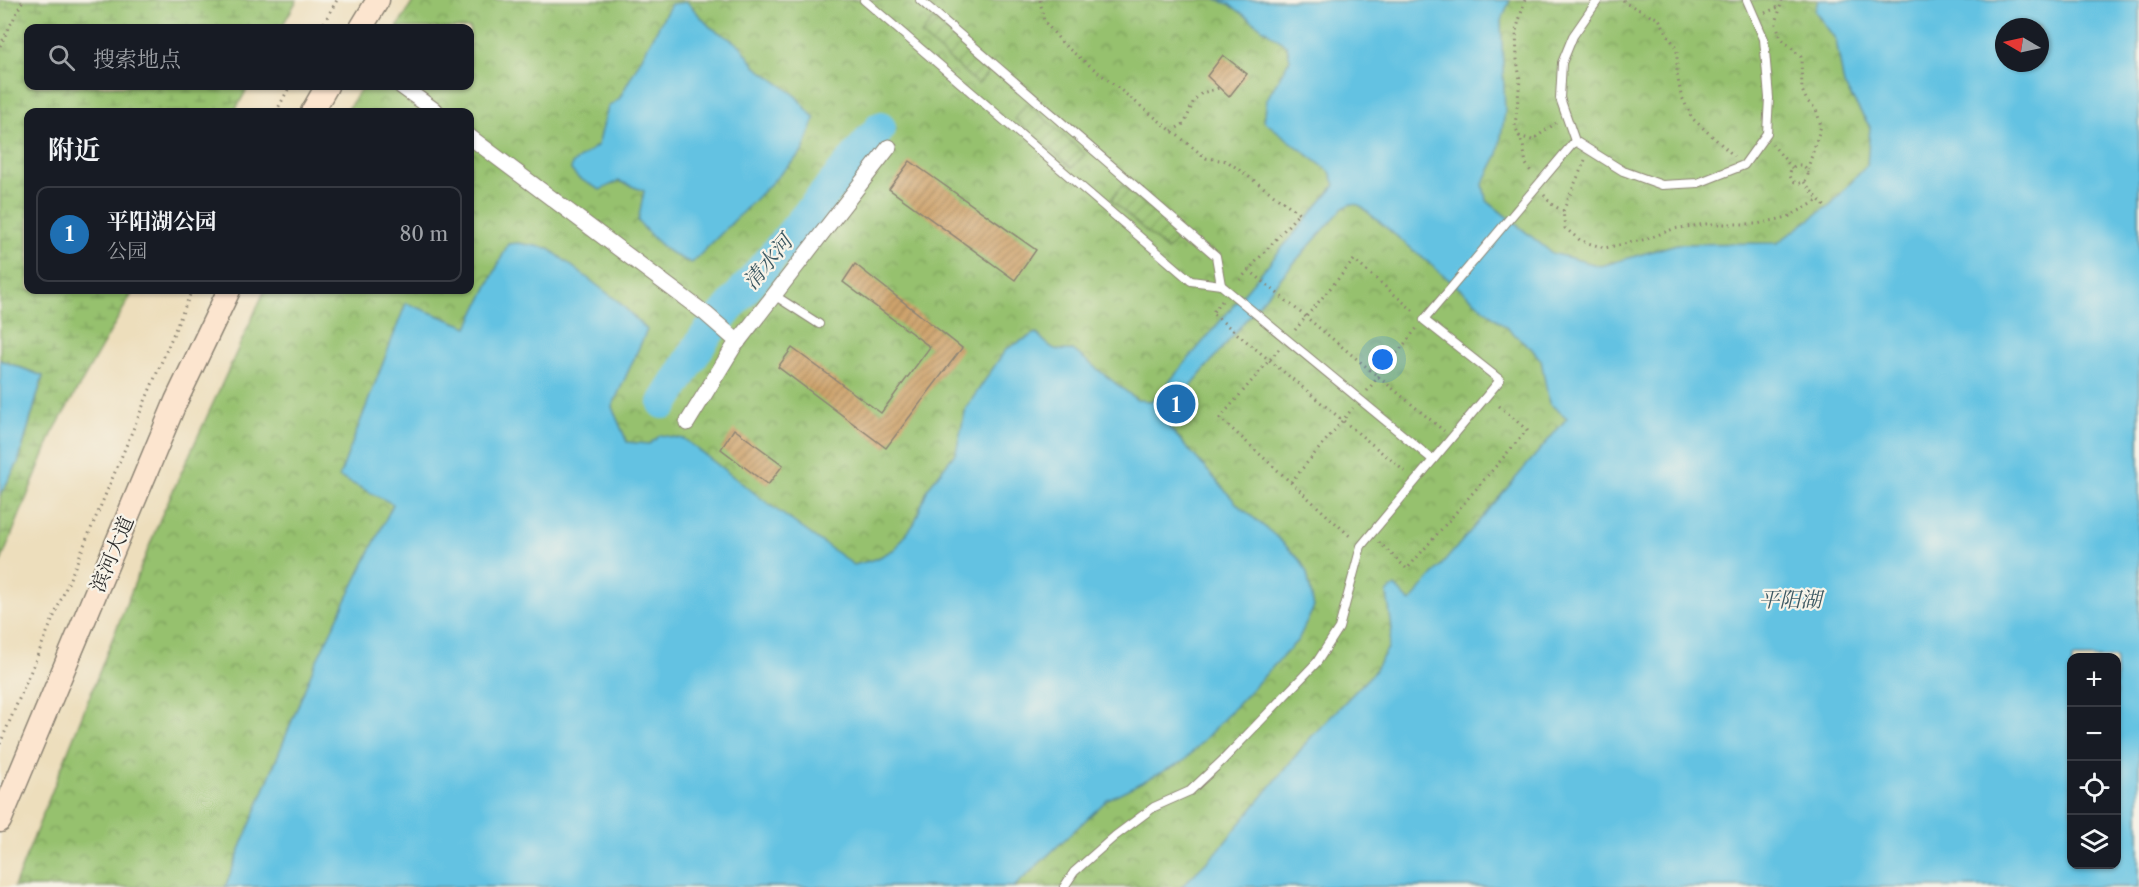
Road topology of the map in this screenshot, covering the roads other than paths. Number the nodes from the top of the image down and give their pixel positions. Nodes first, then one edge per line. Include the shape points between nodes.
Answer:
1 (378, 0) edge
2 (864, 0) edge
3 (920, 0) edge
4 (1598, 0) edge
5 (1747, 0) edge
6 (363, 24) edge
7 (325, 90) edge
8 (407, 90) edge
9 (314, 108) edge
10 (431, 108) edge
11 (474, 140) edge
12 (1575, 141) junction
13 (889, 147) dead end
14 (1221, 285) junction
15 (227, 294) edge
16 (774, 295) junction
17 (819, 324) dead end
18 (738, 342) junction
19 (687, 423) dead end
20 (1433, 460) junction
21 (0, 820) edge
22 (1064, 887) edge

1 - 6 main road
2 - 14 lane via 1191,281
3 - 14 lane via 1216,256
4 - 12 lane via 1573,36 1562,63 1560,98
5 - 12 lane via 1764,39 1769,98 1765,136 1744,165 1698,183 1662,185 1623,171
7 - 9 main road
8 - 10 street
11 - 18 street
12 - 20 lane via 1424,320 1500,380
13 - 16 street
14 - 20 lane
15 - 21 main road, 滨河大道 via 176,401
16 - 17 lane
16 - 18 street
18 - 19 street
20 - 22 lane via 1361,546 1339,628 1317,662 1190,791 1154,807 1115,836 1074,872

